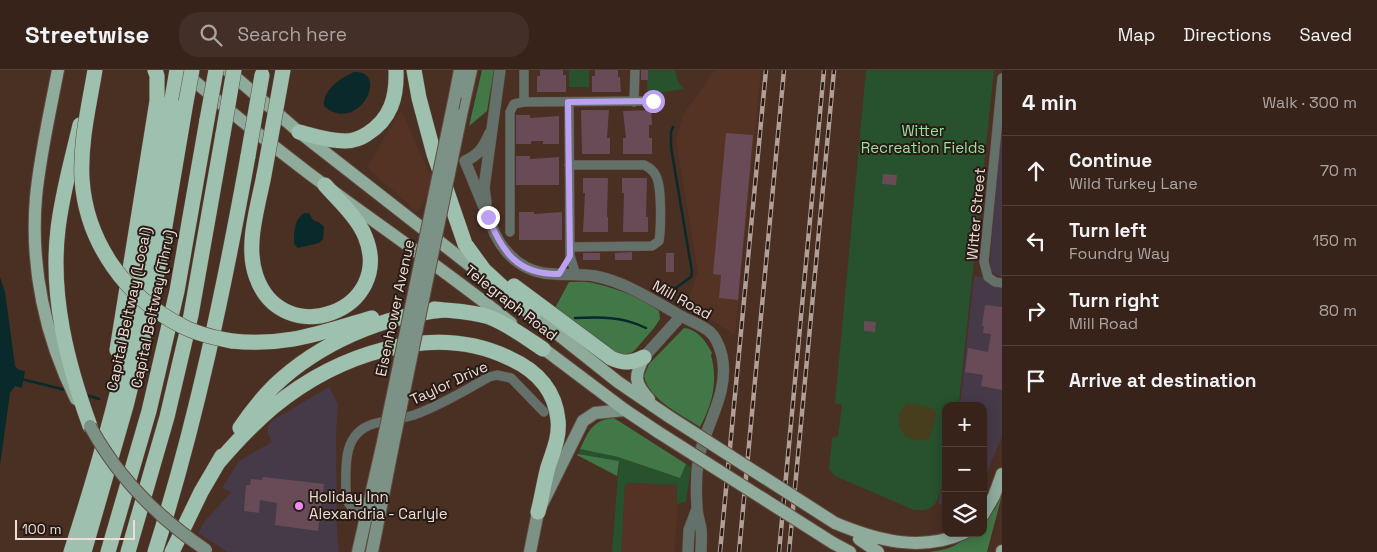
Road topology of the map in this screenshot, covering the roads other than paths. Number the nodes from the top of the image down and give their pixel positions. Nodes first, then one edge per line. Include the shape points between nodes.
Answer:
1 (58, 70) edge
2 (94, 70) edge
3 (155, 70) edge
4 (177, 70) edge
5 (182, 70) edge
6 (192, 70) edge
7 (216, 70) edge
8 (227, 70) edge
9 (234, 70) edge
10 (283, 70) edge
11 (396, 70) edge
12 (414, 70) edge
13 (460, 70) edge
14 (471, 70) edge
15 (500, 70) edge
16 (524, 70) edge
17 (635, 70) edge
18 (262, 72) edge
19 (1002, 78) edge
20 (653, 101) dead end
21 (524, 102) junction
22 (568, 102) junction
23 (634, 102) junction
24 (299, 132) junction
25 (490, 133) junction
26 (569, 165) junction
27 (325, 185) junction
28 (450, 197) junction
29 (488, 217) junction
30 (510, 232) dead end
31 (570, 251) junction
32 (559, 274) junction
33 (576, 275) junction
34 (1002, 283) edge
35 (444, 310) junction
36 (534, 315) junction
37 (681, 316) junction
38 (573, 347) junction
39 (543, 348) junction
40 (644, 357) junction
41 (657, 409) junction
42 (625, 410) junction
43 (544, 412) dead end
44 (90, 426) junction
45 (388, 444) junction
46 (218, 464) junction
47 (95, 473) junction
48 (1002, 474) edge
49 (987, 507) edge
50 (697, 510) junction
51 (367, 512) junction
52 (538, 512) junction
53 (835, 523) junction
54 (957, 537) edge
55 (838, 548) edge
56 (208, 551) edge
57 (71, 552) edge
58 (84, 552) edge
59 (108, 552) edge
60 (128, 552) edge
61 (155, 552) edge
62 (172, 552) edge
63 (358, 552) edge
64 (372, 552) edge
65 (530, 552) edge
66 (688, 552) edge
67 (701, 552) edge
68 (850, 552) edge
69 (878, 552) edge

1 - 44 main road via 36,196 37,270 52,344 62,372
2 - 35 highway, bridge via 82,168 88,215 100,245 118,274 152,308 188,329 214,338 262,343 290,341 398,310
2 - 44 highway, bridge via 61,208 57,259 62,325 73,375
3 - 47 highway via 157,101
4 - 47 highway via 133,326
5 - 27 main road, Telegraph Road
6 - 58 highway, Capital Beltway (Local), bridge via 153,297
7 - 59 highway, Capital Beltway (Thru), bridge via 177,291 149,411
8 - 24 main road, Telegraph Road
9 - 60 highway, bridge via 191,315 167,418
10 - 27 highway, bridge via 252,243 255,276 262,291 279,308 299,316 338,312 361,291 370,270 368,246 360,226
11 - 24 highway via 396,91 391,109 382,122 363,136 347,141 330,140
12 - 28 highway via 426,126
13 - 45 main road, Eisenhower Avenue, bridge
14 - 45 main road, Eisenhower Avenue, bridge
15 - 25 street, Mill Road
16 - 21 street
17 - 23 street
18 - 61 highway, bridge via 221,302
19 - 34 street, Witter Street via 984,262 988,277
20 - 23 street
21 - 22 street
21 - 30 street via 514,104 510,112
22 - 23 street
22 - 26 street
24 - 36 main road, Telegraph Road
25 - 29 street, Mill Road via 484,188
25 - 29 street, Mill Road via 484,148 466,161
26 - 31 street
26 - 31 street via 648,166 656,175 659,188 660,228 659,241 652,246
27 - 39 main road, Telegraph Road via 467,287
28 - 36 highway via 460,231 474,257
28 - 40 highway via 474,244 508,281 611,358 630,363
29 - 32 street, Mill Road via 500,244 513,259 540,273
31 - 32 street
31 - 33 street
32 - 33 street, Mill Road
33 - 37 street, Mill Road via 614,282
35 - 39 highway via 488,317
35 - 46 highway via 387,321 309,359 261,400
36 - 38 main road, Telegraph Road
37 - 40 street
37 - 50 street, Mill Road via 711,333 722,358 719,400 698,463
38 - 40 main road via 602,362 618,366 633,365
38 - 41 main road, Telegraph Road
39 - 42 main road, Telegraph Road
40 - 41 main road via 637,381
41 - 53 main road, Telegraph Road, bridge
42 - 52 main road via 595,413 583,421
42 - 55 main road, Telegraph Road, bridge
43 - 51 street, Taylor Drive via 511,378 497,375 415,414 364,428 347,451 346,496 352,508
44 - 56 main road, bridge via 136,492 174,528
45 - 51 main road, Eisenhower Avenue
45 - 64 main road, Eisenhower Avenue
46 - 52 highway via 274,406 330,370 370,354 406,345 464,343 515,360 536,374 553,396 558,413 558,431
46 - 62 highway
47 - 57 highway
48 - 49 main road
50 - 66 street, Mill Road via 689,530
50 - 67 street, Mill Road
51 - 63 main road, Eisenhower Avenue
52 - 65 main road
53 - 54 main road via 890,545 915,548 944,544
53 - 69 main road
55 - 68 main road, Telegraph Road

